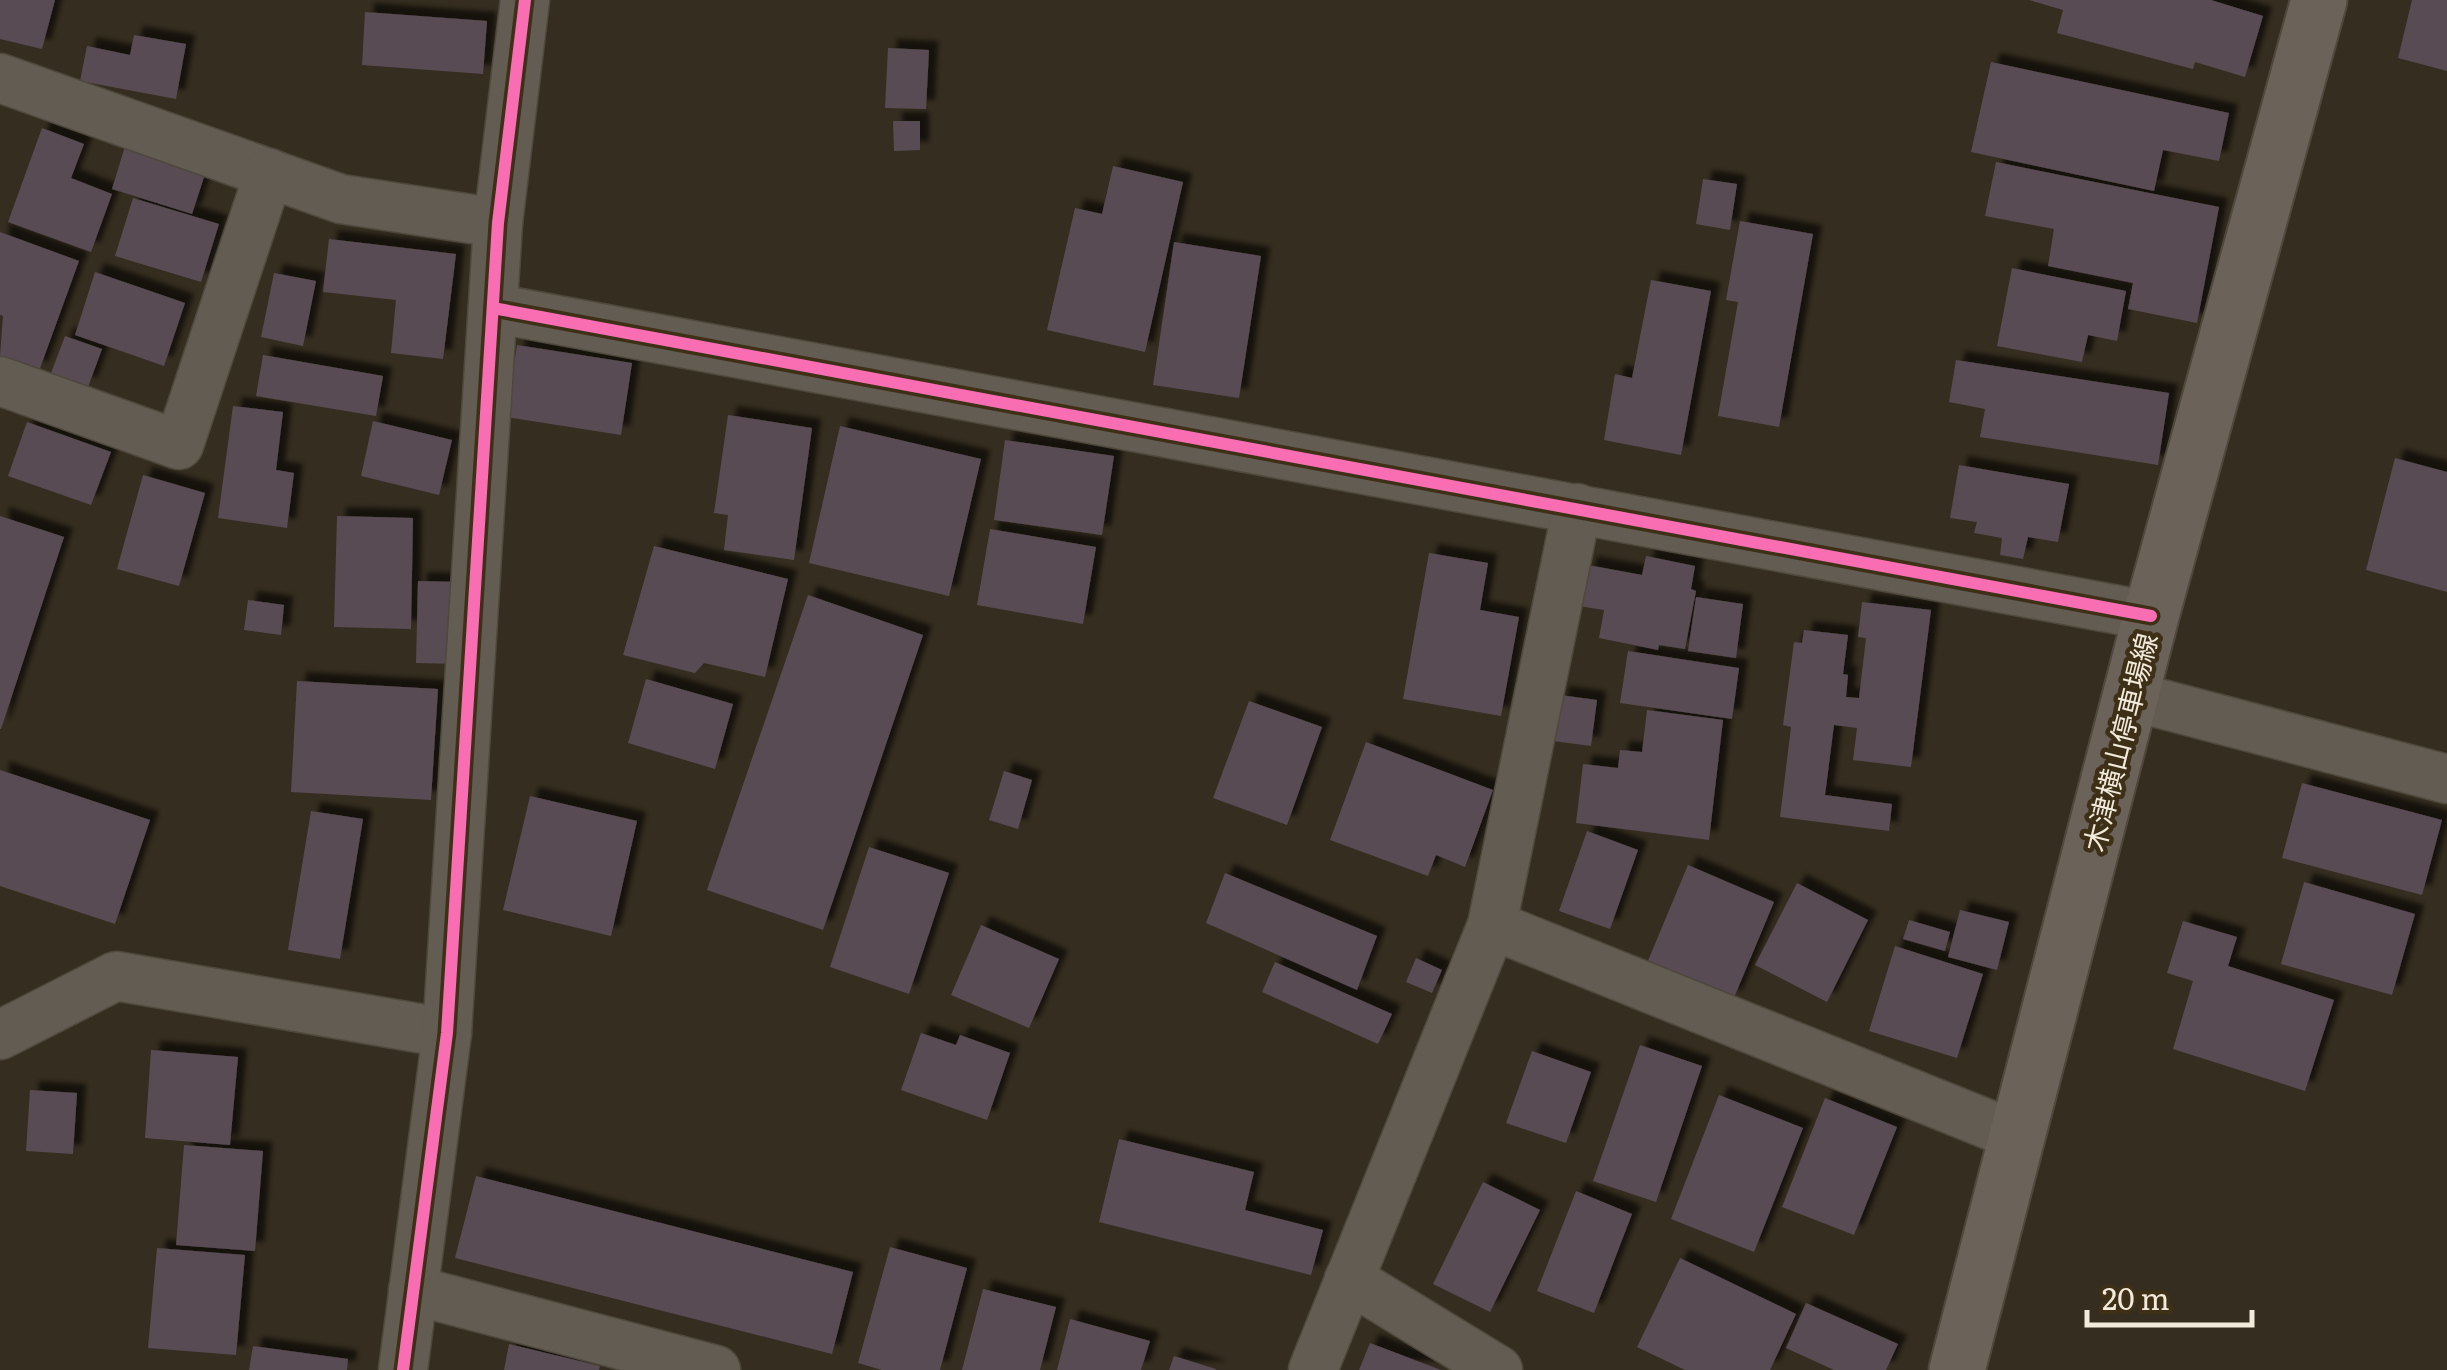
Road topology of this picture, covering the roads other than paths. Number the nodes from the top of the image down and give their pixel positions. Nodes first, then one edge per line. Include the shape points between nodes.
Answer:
1 (524, 0) edge
2 (2319, 0) edge
3 (0, 78) edge
4 (269, 172) junction
5 (498, 223) junction
6 (492, 308) junction
7 (0, 381) edge
8 (1578, 508) junction
9 (2151, 616) junction
10 (2130, 696) junction
11 (2447, 780) edge
12 (1492, 925) junction
13 (448, 1033) junction
14 (0, 1035) edge
15 (2017, 1136) junction
16 (1350, 1279) junction
17 (413, 1290) junction
18 (402, 1370) edge
19 (716, 1370) edge
20 (1313, 1370) edge
21 (1498, 1370) edge
22 (1957, 1370) edge

1 - 5 street
2 - 9 main road, 木津横山停車場線
3 - 4 street
4 - 5 street via 341,199
4 - 7 street via 179,445
5 - 6 street
6 - 8 street
6 - 13 street
8 - 9 street
8 - 12 street
9 - 10 main road, 木津横山停車場線
10 - 11 street
10 - 15 main road, 木津横山停車場線
12 - 15 street
12 - 16 street
13 - 14 street via 116,976
13 - 17 street
15 - 22 main road, 木津横山停車場線
16 - 20 street
16 - 21 street
17 - 18 street
17 - 19 street

